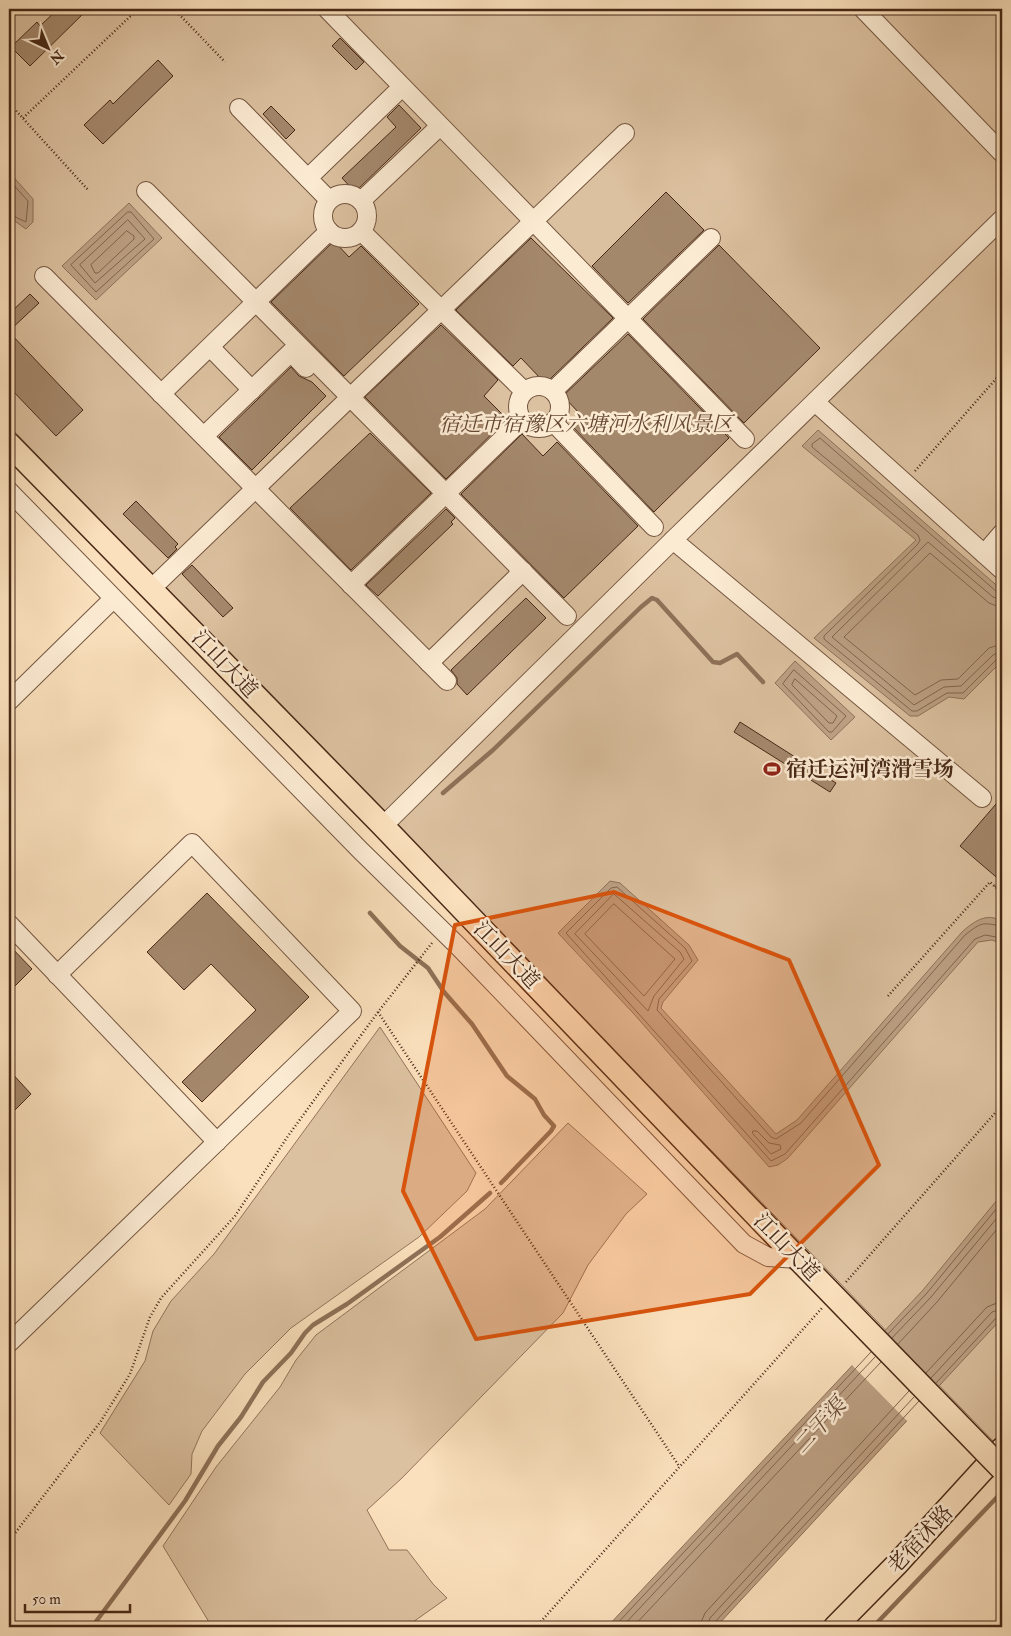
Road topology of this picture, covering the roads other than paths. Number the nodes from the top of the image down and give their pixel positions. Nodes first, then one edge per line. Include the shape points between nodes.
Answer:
1 (327, 9) edge
2 (863, 9) edge
3 (402, 87) junction
4 (239, 108) dead end
5 (440, 126) junction
6 (625, 133) dead end
7 (1002, 154) edge
8 (308, 178) junction
9 (146, 191) dead end
10 (329, 200) junction
11 (361, 201) junction
12 (1002, 219) edge
13 (533, 222) junction
14 (361, 230) junction
15 (329, 231) junction
16 (711, 238) dead end
17 (44, 276) dead end
18 (256, 302) junction
19 (442, 310) junction
20 (628, 318) junction
21 (210, 347) junction
22 (322, 369) junction
23 (252, 390) junction
24 (524, 391) junction
25 (553, 391) junction
26 (161, 394) junction
27 (351, 398) junction
28 (815, 402) junction
29 (522, 420) junction
30 (553, 422) junction
31 (204, 436) junction
32 (745, 439) dead end
33 (9, 444) edge
34 (256, 489) junction
35 (9, 491) edge
36 (446, 494) junction
37 (654, 527) dead end
38 (1002, 533) edge
39 (672, 540) junction
40 (984, 554) junction
41 (1002, 570) edge
42 (523, 572) junction
43 (352, 585) junction
44 (152, 588) junction
45 (113, 599) junction
46 (567, 616) dead end
47 (429, 663) junction
48 (447, 681) dead end
49 (9, 701) edge
50 (982, 798) dead end
51 (383, 826) junction
52 (9, 924) edge
53 (57, 975) junction
54 (217, 1142) junction
55 (798, 1259) junction
56 (9, 1341) edge
57 (1002, 1449) edge
58 (1002, 1469) edge
59 (834, 1627) edge

1 - 3 street
2 - 7 street
3 - 5 street
3 - 8 street
4 - 8 street
5 - 11 street
5 - 13 street
6 - 13 street
8 - 10 street
9 - 18 street
10 - 11 street via 350,194
10 - 15 street via 323,219
11 - 14 street via 367,217
12 - 28 street
13 - 19 street
13 - 20 street
14 - 15 street via 349,237 335,236
14 - 19 street
15 - 18 street
16 - 20 street
17 - 26 street
18 - 21 street
18 - 22 street
19 - 24 street
19 - 27 street
20 - 25 street
20 - 32 street
21 - 23 street
21 - 26 street
22 - 23 street via 314,376 291,352
22 - 27 street
23 - 31 street
24 - 25 street via 537,385
24 - 29 street via 517,410
25 - 30 street via 560,407
26 - 31 street
27 - 34 street
27 - 36 street
28 - 39 street
28 - 40 street
29 - 30 street via 537,428
29 - 36 street
30 - 37 street
31 - 34 street
33 - 44 main road, 江山大道
34 - 43 street
34 - 44 street
35 - 45 street
36 - 42 street
36 - 43 street
38 - 40 street
39 - 50 street
39 - 51 street
40 - 41 street
42 - 46 street
42 - 47 street
43 - 47 street
44 - 51 main road, 江山大道
45 - 49 street
45 - 55 street via 458,946 744,1244 768,1257
47 - 48 street
51 - 55 main road, 江山大道
52 - 53 street
53 - 54 street
53 - 54 street via 192,843 352,1011
54 - 56 street
55 - 58 main road, 江山大道, bridge
57 - 59 main road, 老宿沭路 via 903,1558

